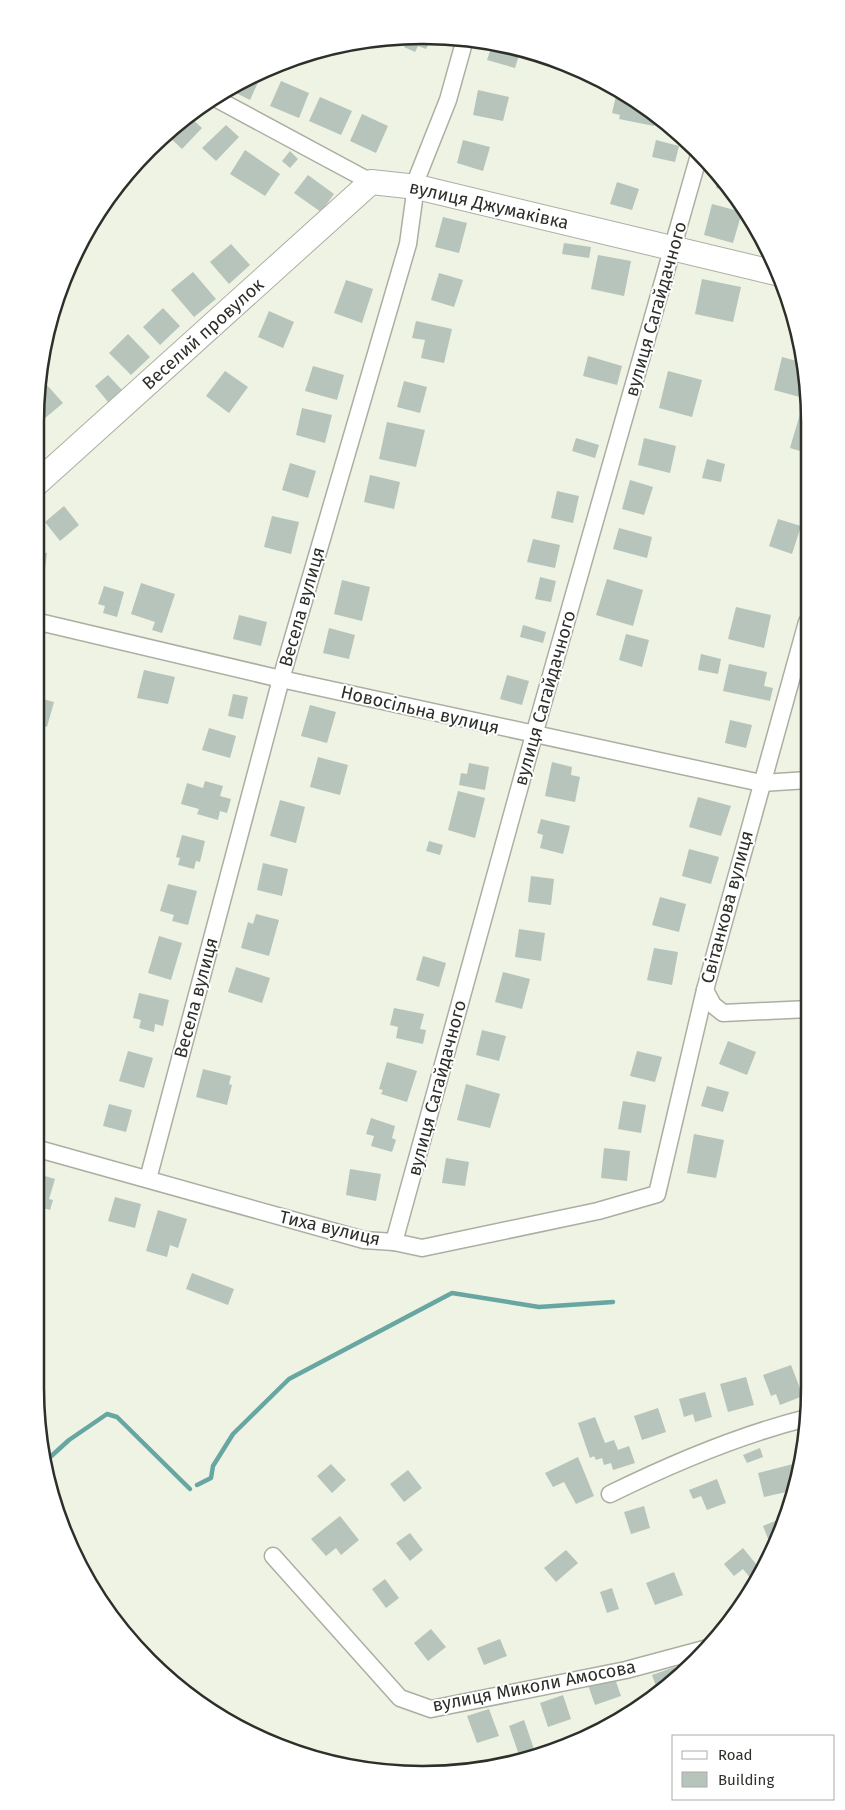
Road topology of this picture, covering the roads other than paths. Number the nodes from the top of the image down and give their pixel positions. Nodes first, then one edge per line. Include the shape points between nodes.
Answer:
1 (463, 46) edge
2 (222, 102) edge
3 (697, 162) edge
4 (371, 182) junction
5 (417, 187) junction
6 (673, 248) junction
7 (769, 271) edge
8 (44, 477) edge
9 (44, 623) edge
10 (801, 646) edge
11 (281, 679) junction
12 (534, 735) junction
13 (801, 780) edge
14 (761, 783) junction
15 (704, 990) junction
16 (801, 1009) edge
17 (44, 1150) edge
18 (148, 1179) junction
19 (657, 1194) joint
20 (394, 1242) junction
21 (799, 1420) edge
22 (610, 1494) dead end
23 (273, 1556) dead end
24 (693, 1652) edge

1 - 5 street, Весела вулиця via 448,100 417,178
2 - 4 street, вулиця Джумаківка
3 - 6 street, вулиця Сагайдачного
4 - 5 street, вулиця Джумаківка
4 - 8 street, Веселий провулок
5 - 6 street, вулиця Джумаківка
5 - 11 street, Весела вулиця via 408,244
6 - 7 street, вулиця Джумаківка
6 - 12 street, вулиця Сагайдачного
9 - 11 street, Новосільна вулиця
10 - 14 street, Світанкова вулиця
11 - 12 street, Новосільна вулиця
11 - 18 street, Весела вулиця
12 - 14 street, Новосільна вулиця
12 - 20 street, вулиця Сагайдачного
13 - 14 street, Новосільна вулиця
14 - 15 street, Світанкова вулиця
15 - 16 street via 713,1005 723,1013
15 - 19 street, Світанкова вулиця
17 - 18 street, Тиха вулиця
18 - 20 street, Тиха вулиця via 364,1240
19 - 20 street, Тиха вулиця via 598,1211 422,1248
21 - 22 street via 674,1462
23 - 24 street, вулиця Миколи Амосова via 400,1698 431,1709 626,1670

